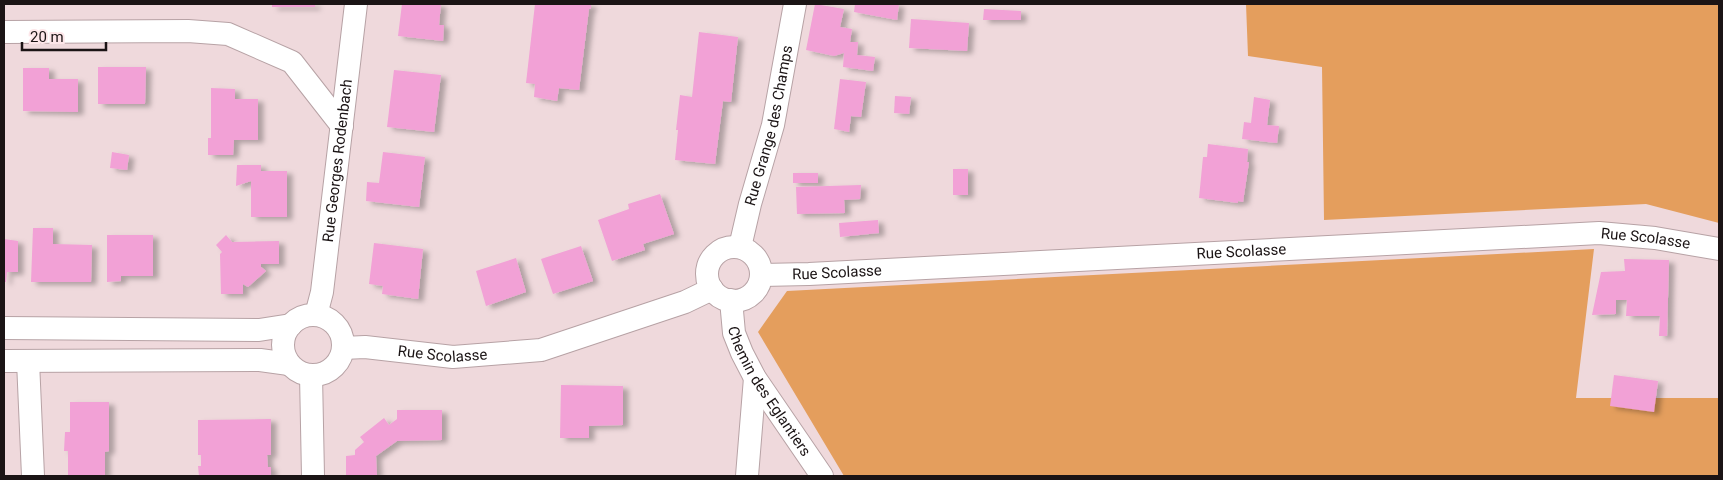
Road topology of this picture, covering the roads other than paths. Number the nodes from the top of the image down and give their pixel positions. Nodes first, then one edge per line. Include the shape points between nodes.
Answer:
1 (356, 4) edge
2 (795, 4) edge
3 (4, 32) edge
4 (342, 126) junction
5 (740, 247) junction
6 (1719, 250) edge
7 (762, 275) junction
8 (712, 289) junction
9 (731, 300) junction
10 (316, 315) junction
11 (291, 325) junction
12 (4, 328) edge
13 (343, 348) junction
14 (28, 360) junction
15 (4, 361) edge
16 (289, 364) junction
17 (312, 375) junction
18 (755, 378) junction
19 (33, 476) edge
20 (313, 476) edge
21 (747, 476) edge
22 (822, 476) edge

1 - 4 street, Rue Georges Rodenbach
2 - 5 street, Rue Grange des Champs via 773,125
3 - 4 street via 188,31 228,34 292,62
4 - 10 street, Rue Georges Rodenbach via 322,292
5 - 7 street via 759,262
5 - 8 street via 727,247 709,264 707,277
6 - 7 street, Rue Scolasse via 1655,238 1598,233
7 - 9 street via 752,294 742,300
8 - 9 street via 720,297
8 - 13 street, Rue Scolasse via 686,302 540,350 453,357 365,347
9 - 18 street, Chemin des Eglantiers via 734,333
10 - 11 street via 298,319
10 - 13 street via 333,322 339,330
11 - 12 street via 259,330
11 - 16 street via 284,337 283,351
13 - 17 street via 336,364 321,374
14 - 15 street
14 - 16 street via 260,360
14 - 19 street
16 - 17 street
17 - 20 street
18 - 21 street
18 - 22 street, Chemin des Eglantiers

